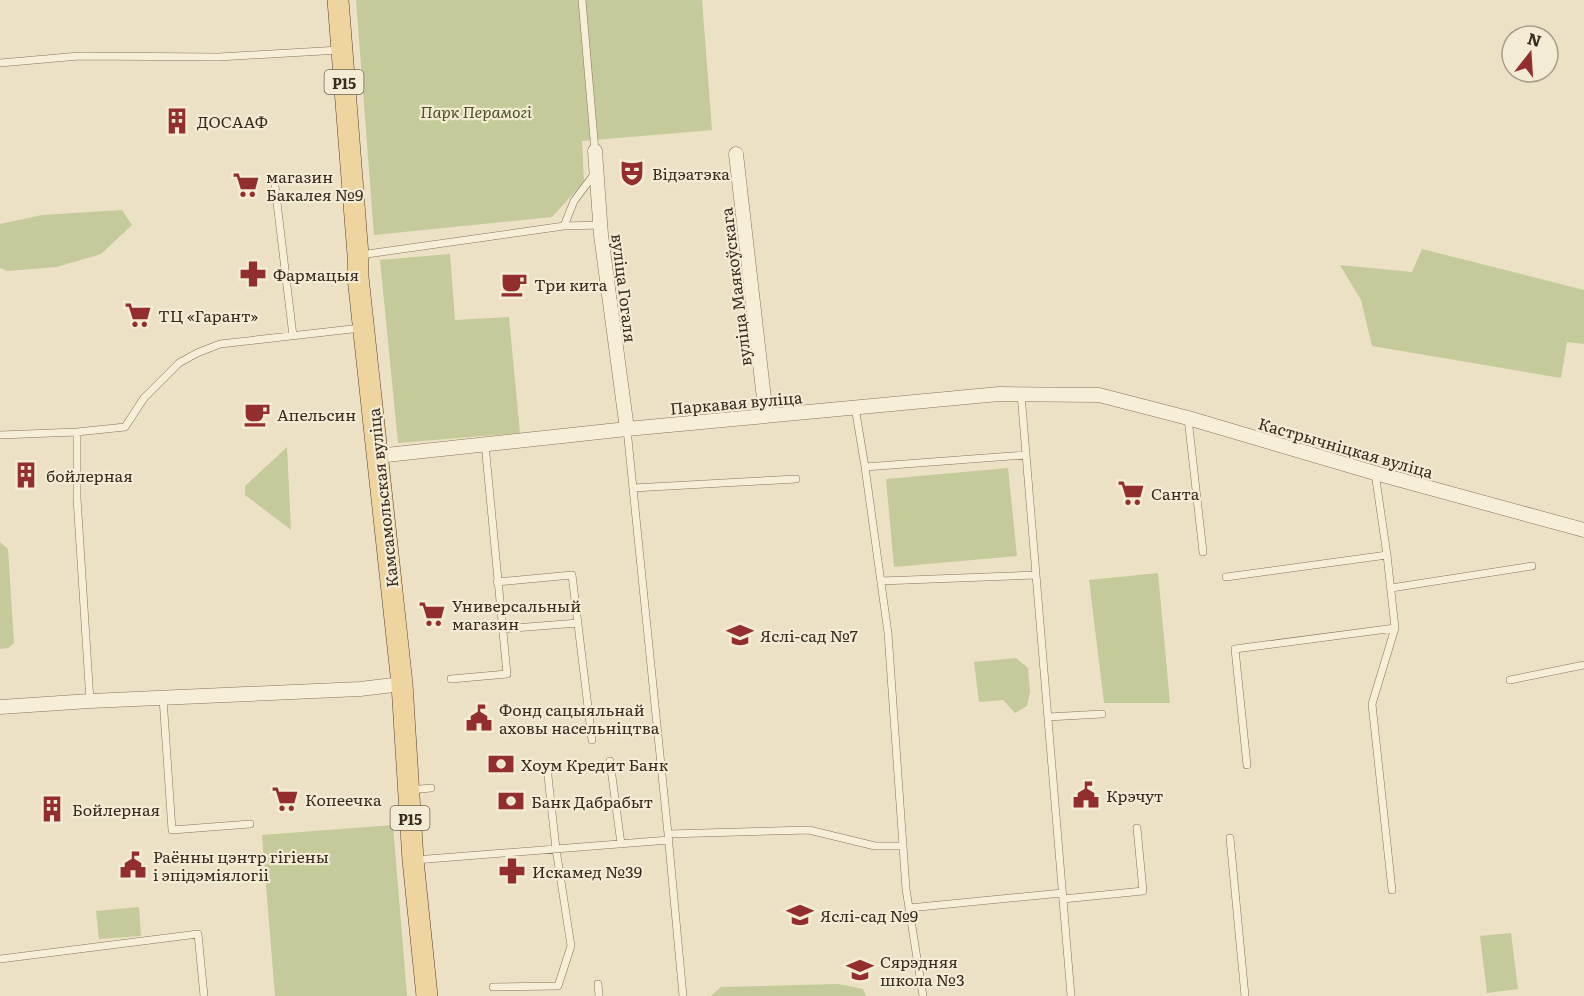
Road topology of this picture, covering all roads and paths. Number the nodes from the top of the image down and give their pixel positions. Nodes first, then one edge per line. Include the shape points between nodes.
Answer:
1 (338, 0) edge
2 (582, 0) edge
3 (342, 50) junction
4 (0, 63) edge
5 (595, 151) joint
6 (736, 154) dead end
7 (596, 171) junction
8 (275, 186) dead end
9 (600, 225) junction
10 (564, 226) junction
11 (358, 255) junction
12 (364, 327) junction
13 (293, 336) junction
14 (1021, 394) junction
15 (1099, 395) joint
16 (855, 408) junction
17 (766, 416) junction
18 (1188, 418) junction
19 (627, 429) junction
20 (76, 432) junction
21 (0, 435) edge
22 (485, 444) junction
23 (1026, 455) junction
24 (377, 456) junction
25 (865, 467) junction
26 (1375, 473) junction
27 (796, 479) dead end
28 (633, 488) junction
29 (1584, 530) edge
30 (1203, 552) dead end
31 (1388, 555) junction
32 (1532, 566) dead end
33 (1036, 575) junction
34 (1226, 577) dead end
35 (881, 581) junction
36 (497, 582) junction
37 (1391, 588) junction
38 (578, 622) junction
39 (1395, 628) junction
40 (503, 629) junction
41 (1584, 665) edge
42 (451, 679) dead end
43 (1510, 680) dead end
44 (402, 684) junction
45 (163, 698) junction
46 (90, 701) junction
47 (0, 707) edge
48 (1102, 714) dead end
49 (1048, 717) junction
50 (592, 740) dead end
51 (610, 761) dead end
52 (1246, 765) dead end
53 (547, 767) dead end
54 (431, 788) dead end
55 (408, 790) junction
56 (249, 824) dead end
57 (1137, 828) dead end
58 (669, 837) junction
59 (1230, 838) dead end
60 (621, 844) junction
61 (903, 846) junction
62 (556, 849) junction
63 (413, 860) junction
64 (1392, 890) dead end
65 (1062, 896) junction
66 (909, 908) junction
67 (0, 959) edge
68 (598, 984) dead end
69 (538, 986) junction
70 (493, 987) dead end
71 (204, 996) edge
72 (427, 996) edge
73 (539, 996) edge
74 (599, 996) edge
75 (683, 996) edge
76 (923, 996) edge
77 (1071, 996) edge
78 (1245, 996) edge

1 - 3 main road, Камсамольская вуліца / Р15
2 - 5 lane
3 - 4 lane via 219,57 79,56
3 - 11 main road, Камсамольская вуліца / Р15
5 - 7 street, вуліца Гогаля
6 - 17 street, вуліца Маякоўскага
7 - 9 street, вуліца Гогаля
7 - 10 lane via 574,201
8 - 13 lane
9 - 10 lane
9 - 19 street, вуліца Гогаля
10 - 11 lane
11 - 12 main road, Камсамольская вуліца / Р15
12 - 13 lane
12 - 24 main road, Камсамольская вуліца / Р15
13 - 20 lane via 220,344 196,353 179,363 144,398 125,427
14 - 15 street, Паркавая вуліца
14 - 16 street, Паркавая вуліца
14 - 23 lane
15 - 18 street, Кастрычніцкая вуліца
16 - 17 street, Паркавая вуліца
16 - 25 lane
17 - 19 street, Паркавая вуліца
18 - 26 street, Кастрычніцкая вуліца
18 - 30 lane
19 - 22 street, Паркавая вуліца
19 - 28 lane
20 - 21 lane
20 - 46 lane
22 - 24 street, Паркавая вуліца
22 - 36 lane
23 - 25 lane
23 - 33 lane
24 - 44 main road, Камсамольская вуліца / Р15
25 - 35 lane
26 - 29 street, Кастрычніцкая вуліца
26 - 31 lane
27 - 28 lane
28 - 58 lane
31 - 34 lane
31 - 37 lane
32 - 37 lane
33 - 35 lane
33 - 49 lane
35 - 61 lane
36 - 38 lane via 572,574
36 - 40 lane
37 - 39 lane
38 - 40 lane
38 - 50 lane
39 - 52 lane via 1235,649
39 - 64 lane via 1372,704
40 - 42 lane via 507,674
41 - 43 lane
44 - 45 street
44 - 55 main road, Камсамольская вуліца / Р15
45 - 46 street
45 - 56 lane via 172,830
46 - 47 street
48 - 49 lane
49 - 65 lane
51 - 60 lane
53 - 62 lane
54 - 55 lane
55 - 63 main road, Камсамольская вуліца / Р15
57 - 65 lane via 1143,891
58 - 60 lane
58 - 61 lane via 809,830 874,846
58 - 75 lane
59 - 78 lane
60 - 62 lane
61 - 66 lane
62 - 63 lane
62 - 69 lane via 571,946 558,986
63 - 72 main road, Камсамольская вуліца / Р15
65 - 66 lane
65 - 77 lane
66 - 76 lane
67 - 71 lane via 198,934
68 - 74 lane
69 - 70 lane
69 - 73 lane

